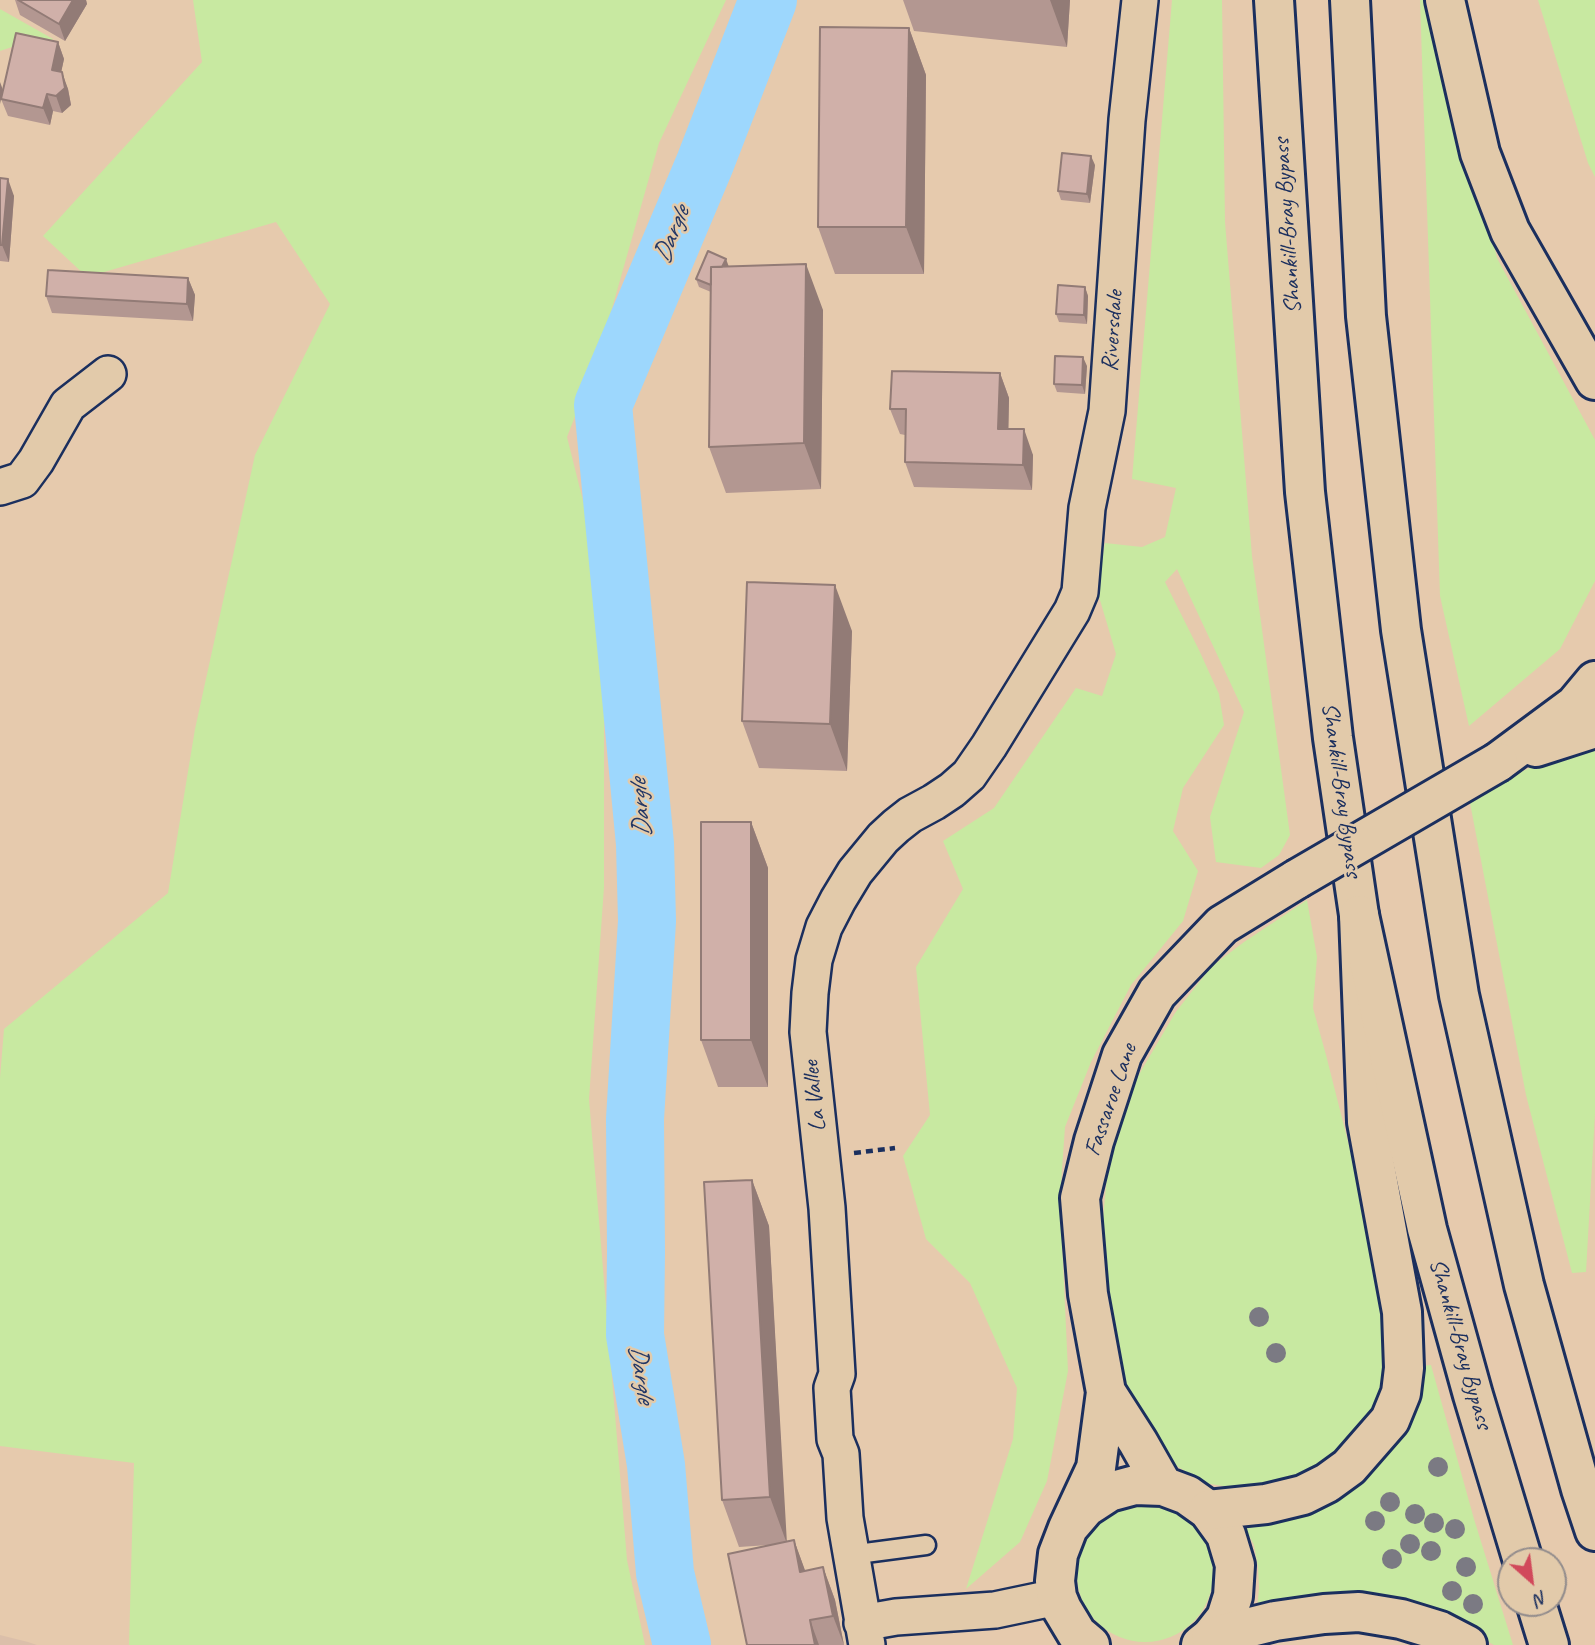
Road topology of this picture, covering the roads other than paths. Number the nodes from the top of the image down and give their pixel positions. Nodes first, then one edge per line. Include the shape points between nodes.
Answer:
1 (1140, 0) edge
2 (1274, 0) edge
3 (1350, 0) edge
4 (1444, 0) edge
5 (108, 374) dead end
6 (1595, 380) edge
7 (0, 487) edge
8 (1046, 652) joint
9 (1595, 681) edge
10 (1595, 728) edge
11 (1498, 762) junction
12 (1359, 915) junction
13 (1106, 1392) junction
14 (1163, 1486) junction
15 (1208, 1510) junction
16 (1068, 1528) junction
17 (1595, 1531) edge
18 (926, 1545) dead end
19 (1519, 1547) edge
20 (850, 1555) junction
21 (1057, 1597) junction
22 (1540, 1617) edge
23 (865, 1634) edge
24 (1206, 1641) edge
25 (1090, 1645) edge
26 (1467, 1645) edge
27 (1549, 1645) edge

1 - 8 street, Riversdale via 1107,411 1087,508 1080,592
2 - 12 main road, Shankill-Bray Bypass via 1305,492
3 - 17 main road via 1368,330 1401,630 1457,981 1524,1285
4 - 6 main road via 1480,153 1510,231
5 - 7 street via 68,405 22,480
8 - 20 street, La Vallee via 969,775 903,820 855,872 824,928 814,960 808,1032 827,1208 835,1439 841,1454
9 - 11 main road via 1575,705
10 - 11 main road
11 - 13 main road, Fassaroe Lane, bridge via 1222,925 1157,993 1122,1055 1080,1198 1088,1294
12 - 15 main road via 1367,1122 1402,1312 1401,1393 1390,1420 1349,1467 1327,1483 1266,1504
12 - 19 main road, Shankill-Bray Bypass via 1427,1229
13 - 14 main road, Fassaroe Lane
13 - 16 main road, Fassaroe Lane via 1096,1468
14 - 15 main road
14 - 16 main road via 1135,1485 1109,1492 1086,1507
15 - 24 main road via 1226,1535 1235,1565 1226,1618
16 - 21 main road, Fassaroe Lane via 1058,1554
18 - 20 lane
20 - 23 street, La Vallee
21 - 23 street, La Vallee via 995,1610 896,1617
21 - 25 main road via 1077,1634
22 - 27 main road
24 - 26 main road via 1275,1621 1359,1612 1440,1630

